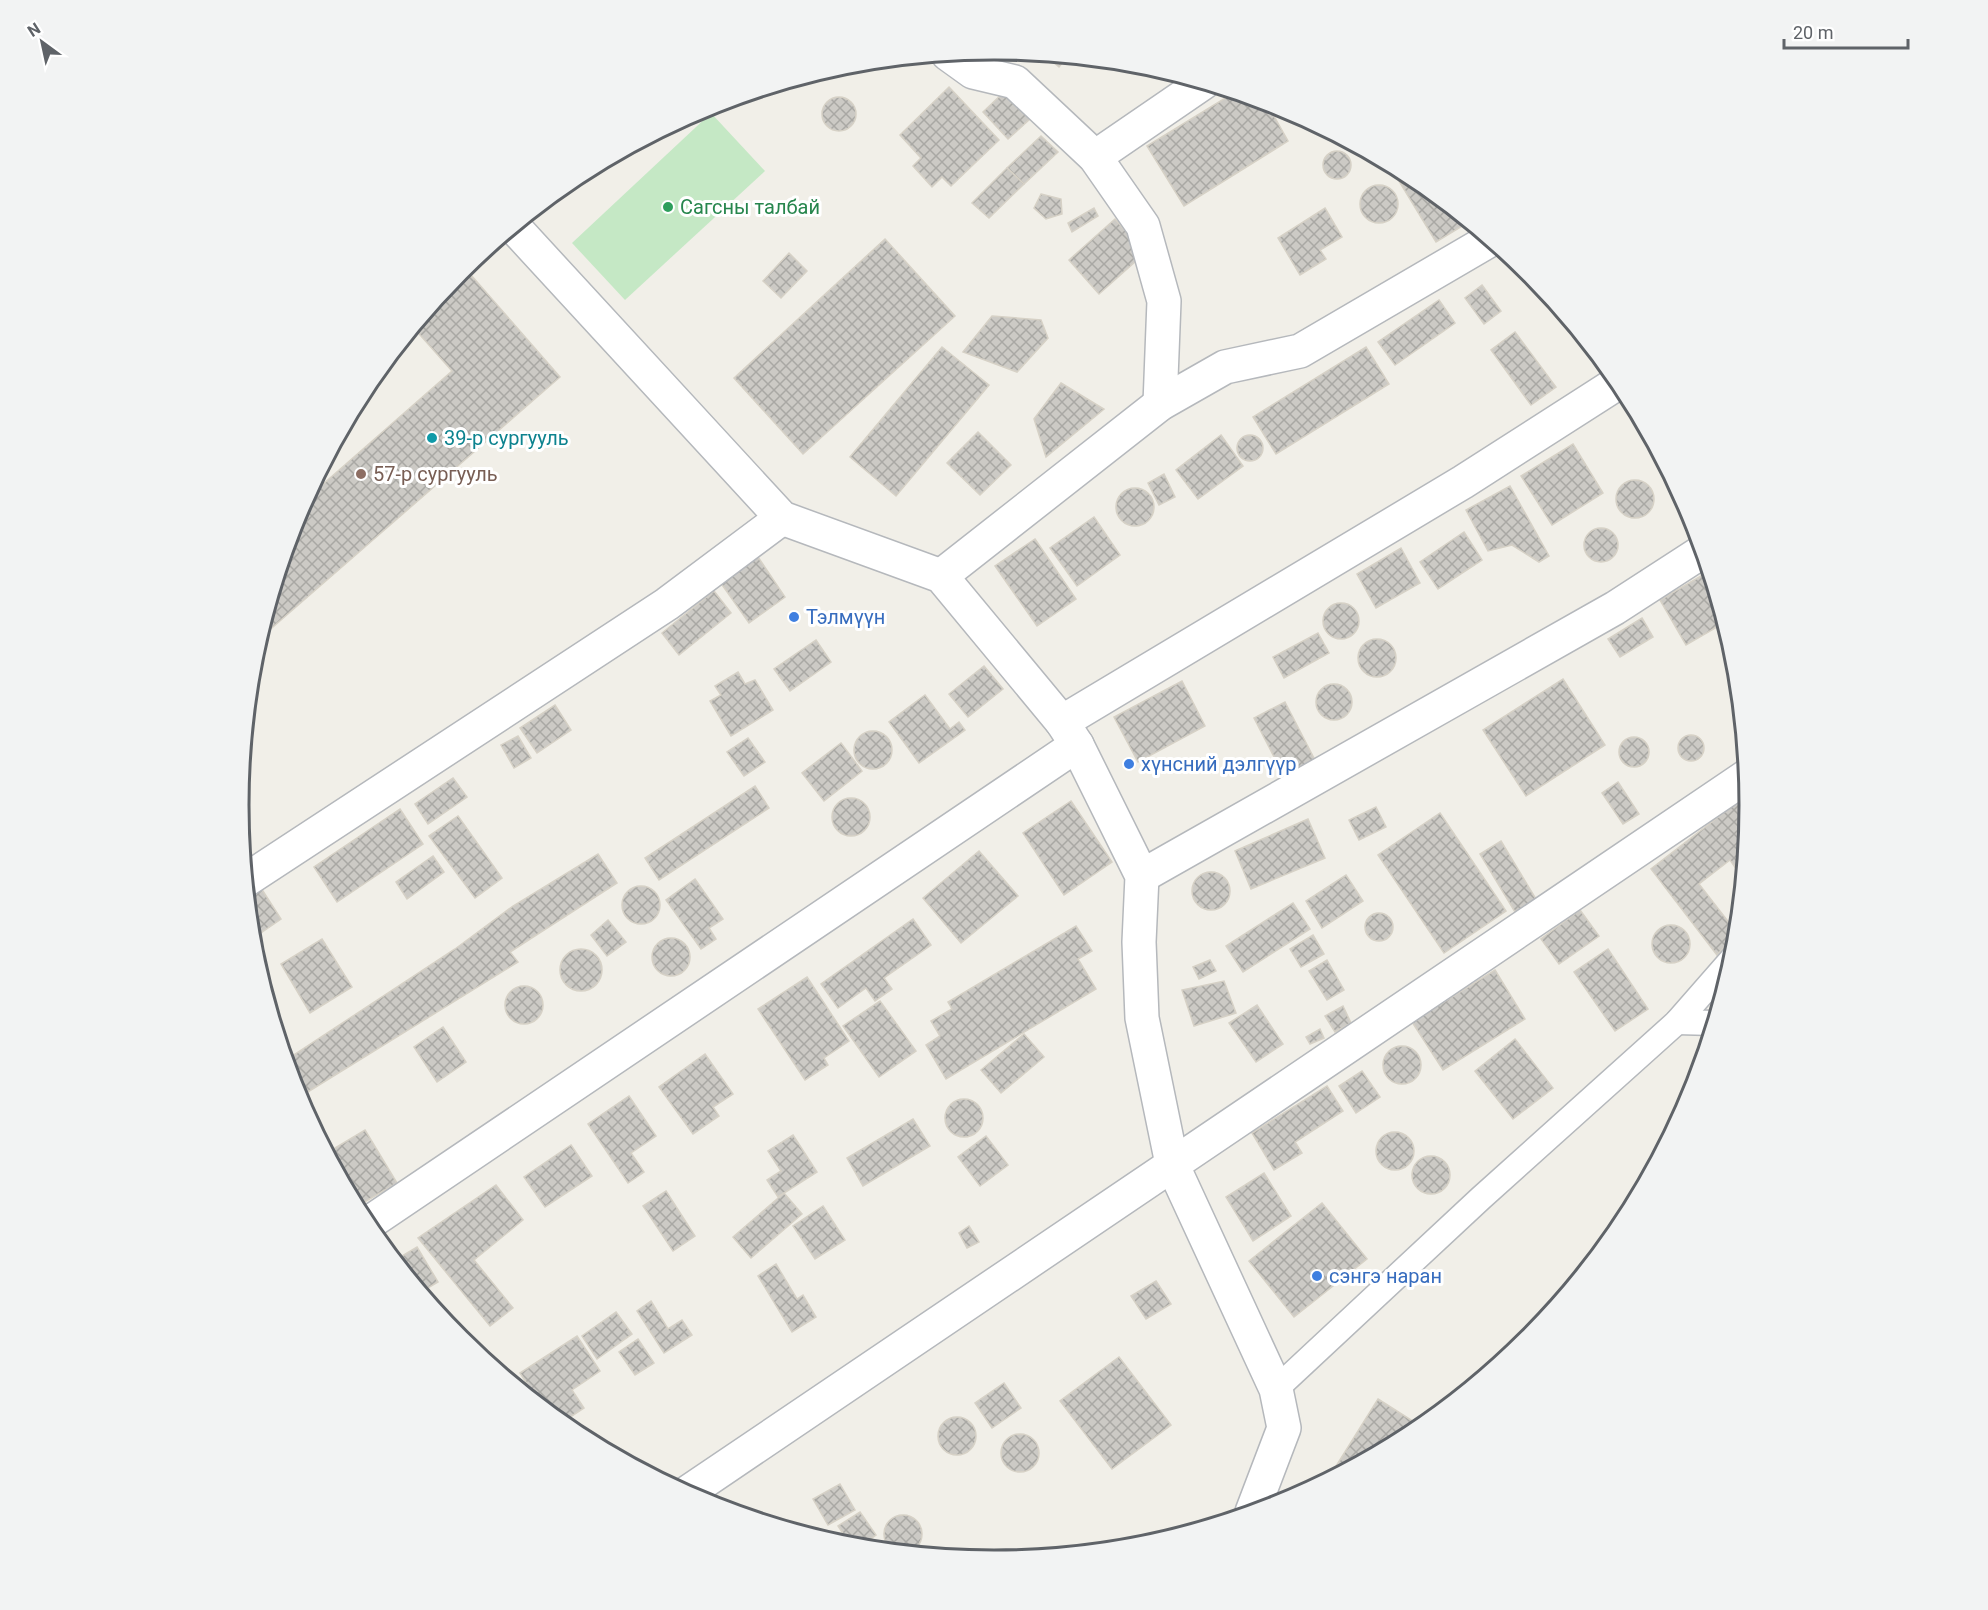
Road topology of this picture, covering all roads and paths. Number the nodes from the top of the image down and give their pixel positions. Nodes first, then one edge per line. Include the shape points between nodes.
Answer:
1 (958, 61) edge
2 (1196, 88) edge
3 (1095, 157) junction
4 (519, 232) edge
5 (1484, 244) edge
6 (1611, 387) edge
7 (1160, 404) junction
8 (782, 518) junction
9 (1695, 556) edge
10 (942, 576) junction
11 (1070, 734) junction
12 (1738, 782) edge
13 (253, 876) edge
14 (1142, 876) junction
15 (1720, 973) edge
16 (1677, 1022) junction
17 (1706, 1023) edge
18 (1172, 1164) junction
19 (375, 1219) edge
20 (1276, 1389) junction
21 (696, 1487) edge
22 (1256, 1502) edge

1 - 3 street via 973,72 1015,82
2 - 3 street
3 - 7 street via 1143,226 1164,301
4 - 8 street
5 - 7 street via 1300,351 1225,367
6 - 11 street
7 - 10 street
8 - 10 street
8 - 13 street via 667,604
9 - 14 street via 1615,608
10 - 11 street
11 - 14 street
11 - 19 street
12 - 18 street
14 - 18 street via 1138,942 1142,1018
15 - 16 lane
16 - 17 lane
16 - 20 lane
18 - 20 street
18 - 21 street
20 - 22 street via 1284,1428

